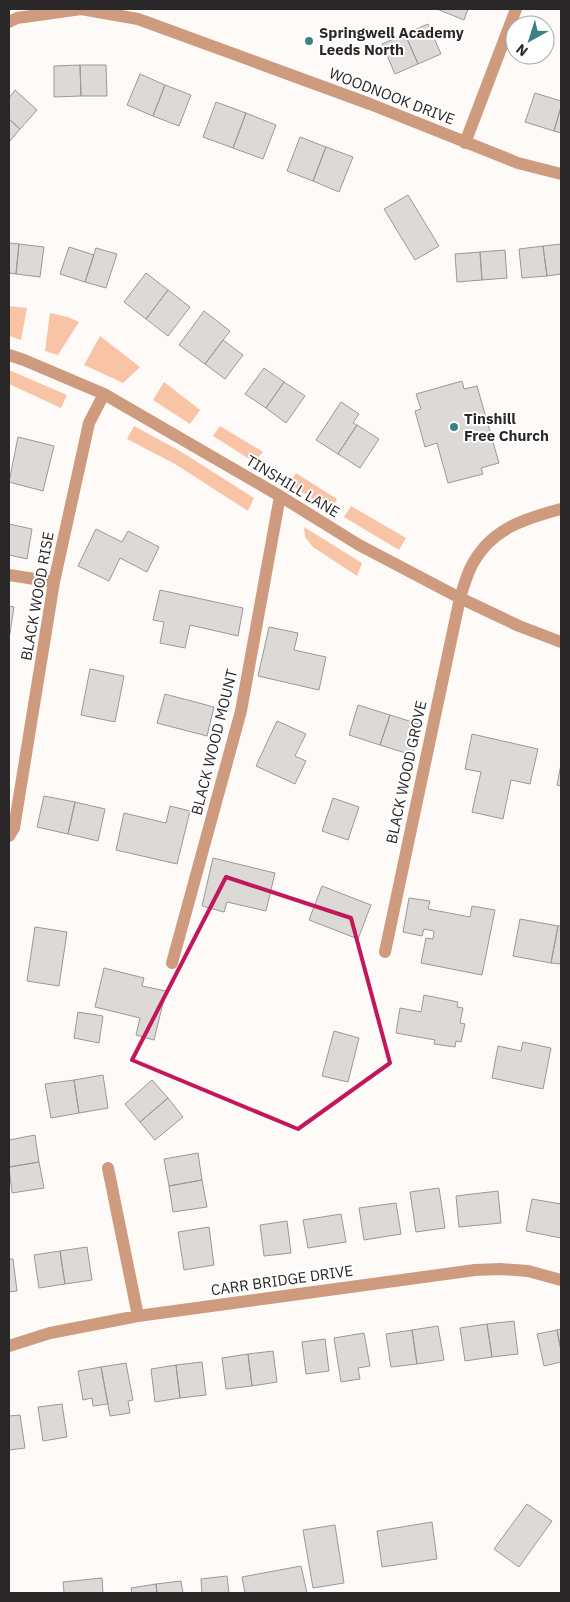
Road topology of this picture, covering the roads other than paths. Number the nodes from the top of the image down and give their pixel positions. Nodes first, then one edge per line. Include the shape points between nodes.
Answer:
1 (516, 9) edge
2 (9, 22) edge
3 (465, 143) junction
4 (561, 174) edge
5 (9, 355) edge
6 (104, 394) junction
7 (280, 496) junction
8 (561, 509) edge
9 (9, 575) edge
10 (54, 582) junction
11 (460, 598) junction
12 (561, 642) edge
13 (9, 836) edge
14 (385, 952) dead end
15 (172, 963) dead end
16 (108, 1168) dead end
17 (561, 1280) edge
18 (138, 1316) junction
19 (9, 1346) edge

1 - 3 street
2 - 3 street, WOODNOOK DRIVE via 17,18 81,9 138,19 370,104
3 - 4 street, WOODNOOK DRIVE via 518,163
5 - 6 street, TINSHILL LANE
6 - 7 street, TINSHILL LANE
6 - 10 street, BLACK WOOD RISE via 89,423
7 - 11 street, TINSHILL LANE via 359,545
7 - 15 street, BLACK WOOD MOUNT via 241,711
8 - 11 street, BLACK WOOD GROVE via 502,531 480,553
9 - 10 street
10 - 13 street, BLACK WOOD RISE via 14,828
11 - 12 street, TINSHILL LANE
11 - 14 street, BLACK WOOD GROVE
16 - 18 street
17 - 18 street, CARR BRIDGE DRIVE via 528,1271 475,1270
18 - 19 street, CARR BRIDGE DRIVE via 50,1333

